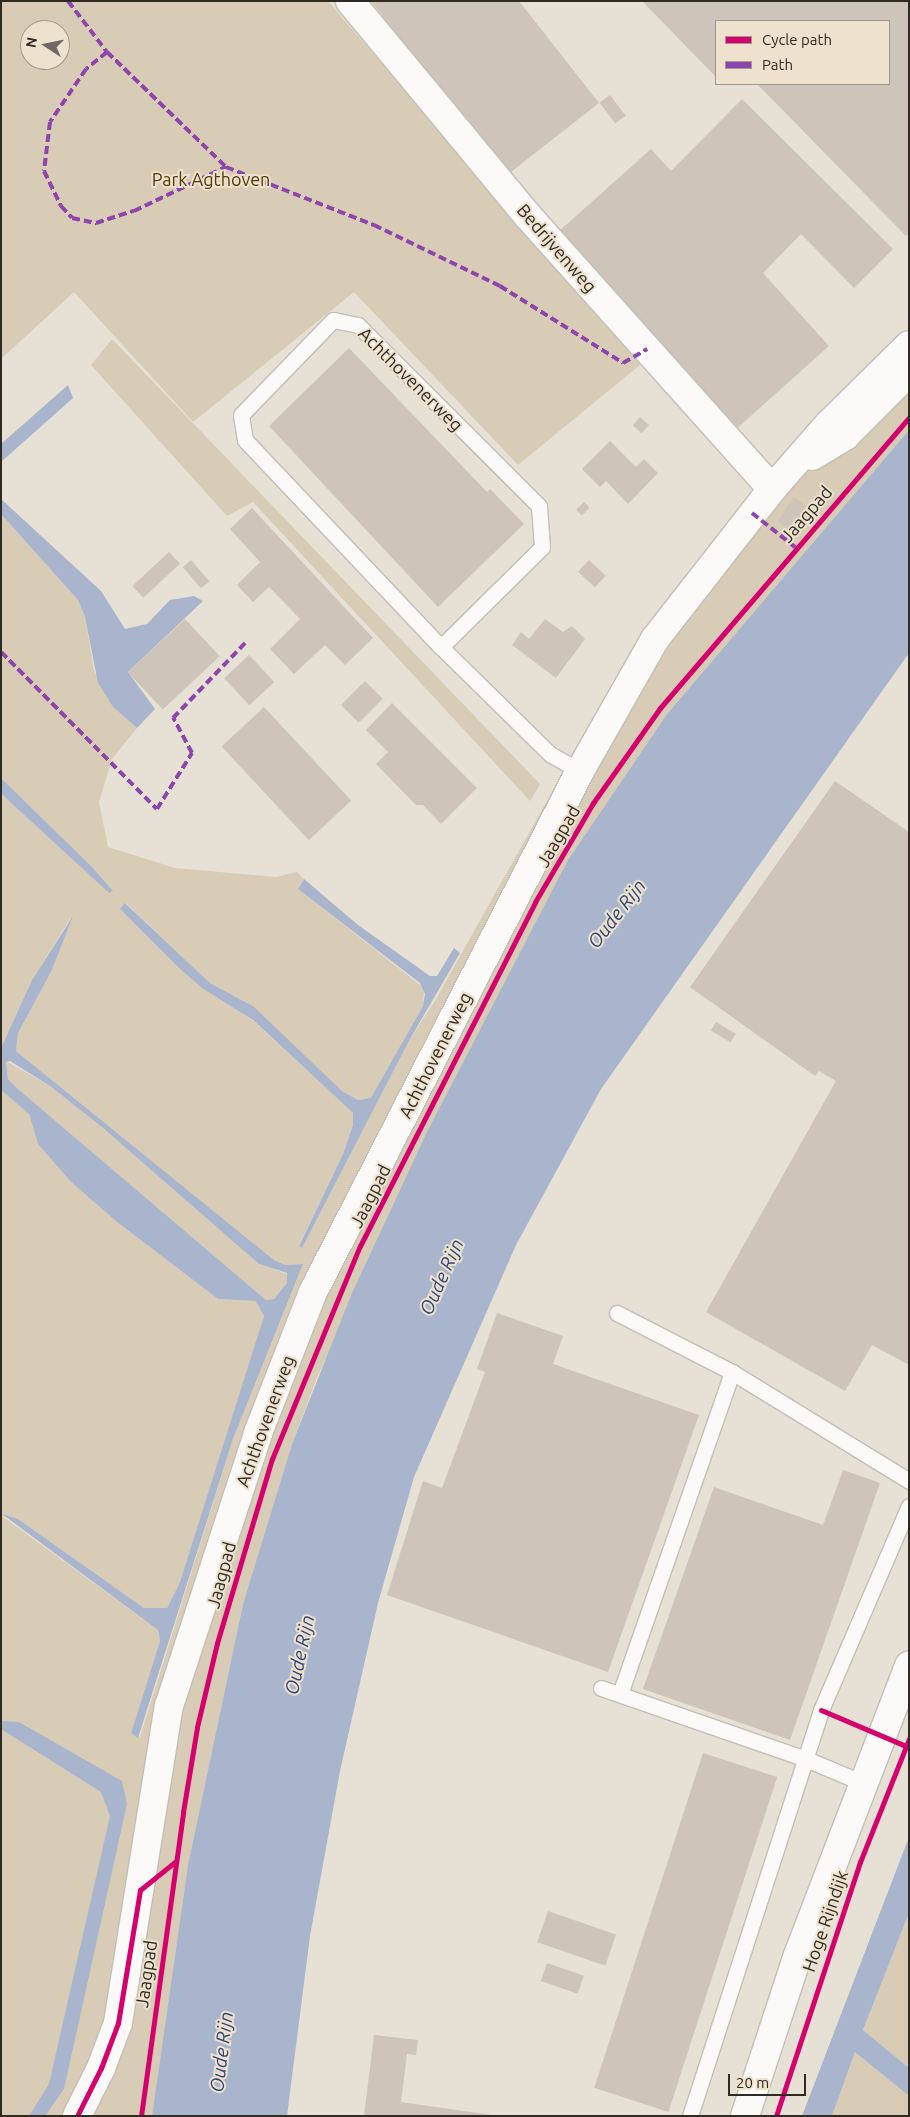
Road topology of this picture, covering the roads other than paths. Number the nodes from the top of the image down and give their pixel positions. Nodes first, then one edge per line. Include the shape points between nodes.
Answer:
1 (350, 1) edge
2 (909, 345) edge
3 (909, 372) edge
4 (796, 466) junction
5 (772, 489) junction
6 (441, 647) junction
7 (580, 771) junction
8 (617, 1313) dead end
9 (732, 1372) junction
10 (909, 1481) edge
11 (909, 1506) edge
12 (909, 1666) edge
13 (601, 1688) dead end
14 (620, 1694) junction
15 (806, 1759) junction
16 (863, 1783) junction
17 (77, 2116) edge
18 (690, 2116) edge
19 (745, 2116) edge

1 - 5 street, Bedrijvenweg via 528,216
2 - 4 street, Achthovenerweg via 829,424
3 - 4 street, Achthovenerweg via 845,436
4 - 5 street, Achthovenerweg
5 - 7 street, Achthovenerweg via 672,614
6 - 6 lane, Achthovenerweg via 245,440 241,414 333,320 358,325 539,506 542,547
6 - 7 lane, Achthovenerweg via 550,754
7 - 17 street, Achthovenerweg via 313,1292 258,1432 169,1706 118,2023
8 - 9 lane
9 - 10 lane
9 - 14 lane
11 - 15 lane via 821,1710
12 - 16 street, Hoge Rijndijk
13 - 14 lane
14 - 15 lane
15 - 16 lane
15 - 18 lane
16 - 19 street, Hoge Rijndijk via 798,1955

